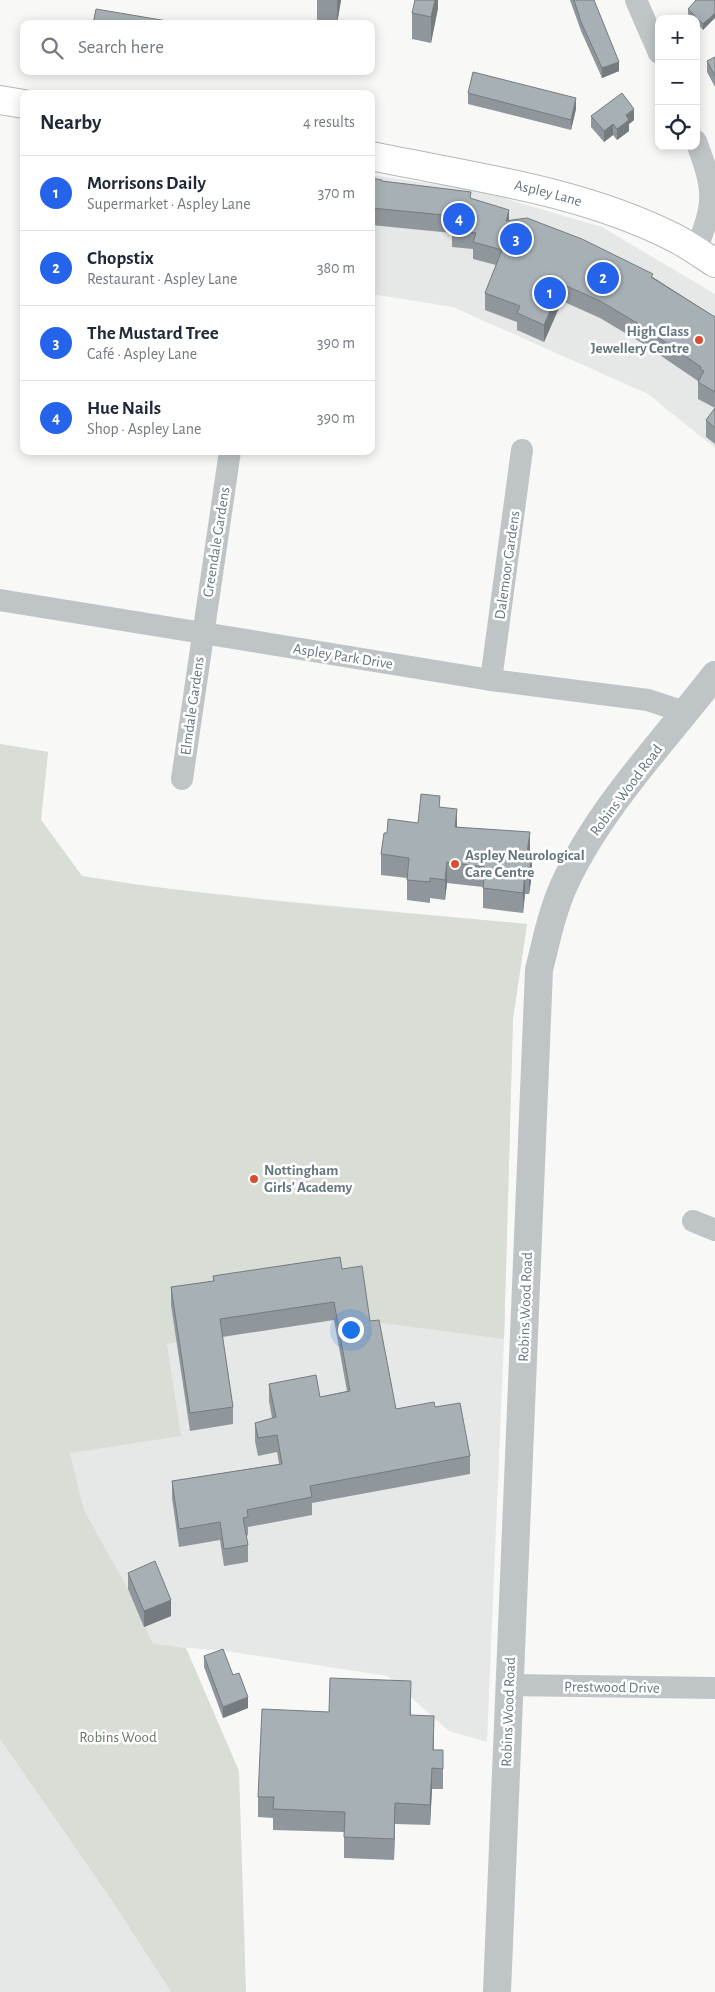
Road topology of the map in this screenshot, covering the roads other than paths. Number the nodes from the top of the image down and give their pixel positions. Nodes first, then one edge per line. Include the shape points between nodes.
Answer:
1 (636, 0) edge
2 (655, 44) edge
3 (0, 100) edge
4 (20, 103) edge
5 (700, 150) edge
6 (375, 157) edge
7 (706, 257) edge
8 (522, 450) dead end
9 (229, 455) edge
10 (0, 600) edge
11 (202, 634) junction
12 (715, 675) edge
13 (491, 680) junction
14 (681, 719) junction
15 (182, 779) dead end
16 (693, 1221) dead end
17 (715, 1229) edge
18 (509, 1685) junction
19 (715, 1688) edge
20 (497, 1992) edge

1 - 2 street
3 - 4 main road
5 - 7 street via 712,180 713,196
6 - 7 main road, Aspley Lane via 557,194 607,209 648,225
8 - 13 street, Dalemoor Gardens
9 - 11 street, Greendale Gardens
10 - 11 street, Aspley Park Drive
11 - 13 street, Aspley Park Drive
11 - 15 street, Elmdale Gardens
12 - 14 street, Robins Wood Road
13 - 14 street, Aspley Park Drive via 648,700 675,709
14 - 18 street, Robins Wood Road via 625,787 582,849 563,886 540,970
16 - 17 street
18 - 19 street, Prestwood Drive
18 - 20 street, Robins Wood Road

